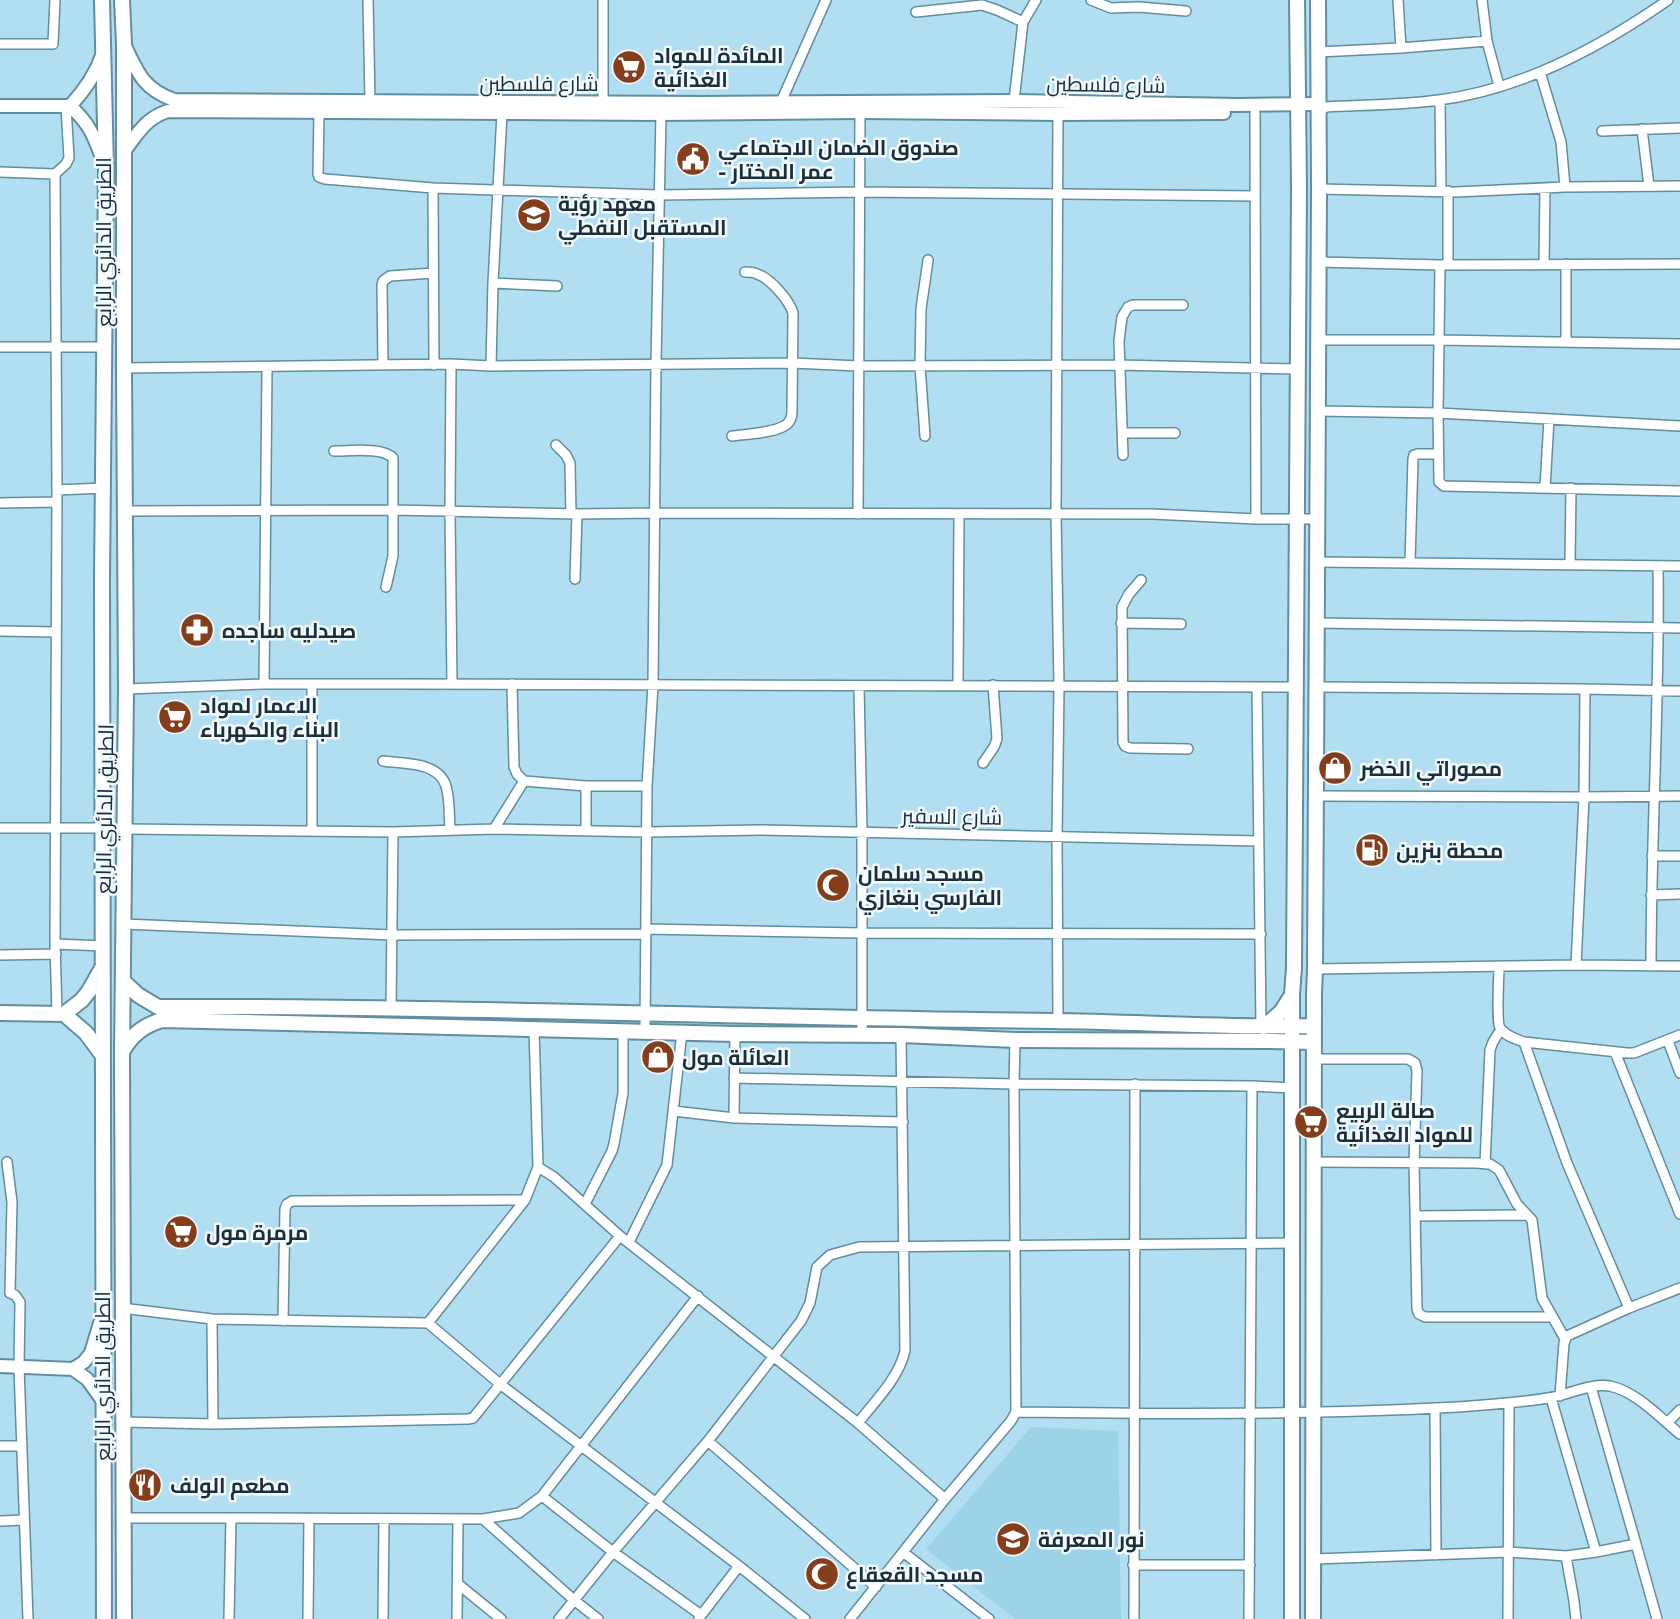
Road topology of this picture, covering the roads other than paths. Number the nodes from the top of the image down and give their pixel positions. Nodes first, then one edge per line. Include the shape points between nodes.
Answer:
1 (55, 0) edge
2 (102, 0) edge
3 (122, 0) edge
4 (368, 0) edge
5 (603, 0) edge
6 (826, 0) edge
7 (1036, 0) edge
8 (1091, 0) edge
9 (1297, 0) edge
10 (1318, 0) edge
11 (1398, 0) edge
12 (1482, 0) edge
13 (1668, 0) edge
14 (1186, 11) dead end
15 (916, 12) dead end
16 (1023, 22) junction
17 (1487, 41) junction
18 (0, 44) edge
19 (124, 44) junction
20 (104, 48) junction
21 (1401, 48) junction
22 (1318, 52) junction
23 (1539, 72) junction
24 (1499, 86) junction
25 (1440, 100) junction
26 (370, 101) junction
27 (1014, 101) junction
28 (603, 102) junction
29 (781, 102) junction
30 (0, 106) edge
31 (68, 106) junction
32 (703, 108) junction
33 (1298, 108) junction
34 (1321, 108) junction
35 (319, 112) junction
36 (860, 112) junction
37 (1255, 113) junction
38 (502, 114) junction
39 (661, 114) junction
40 (1058, 114) junction
41 (1680, 128) edge
42 (1642, 130) junction
43 (1602, 131) dead end
44 (125, 150) junction
45 (106, 167) junction
46 (0, 172) edge
47 (55, 173) junction
48 (1649, 186) junction
49 (1680, 186) edge
50 (1564, 187) junction
51 (433, 188) junction
52 (1545, 188) junction
53 (1320, 189) junction
54 (499, 190) junction
55 (860, 191) junction
56 (1444, 191) junction
57 (1059, 193) junction
58 (659, 195) junction
59 (1255, 195) junction
60 (928, 260) dead end
61 (1319, 262) junction
62 (1544, 264) junction
63 (1566, 264) junction
64 (1680, 264) edge
65 (1444, 265) junction
66 (745, 272) dead end
67 (433, 274) junction
68 (493, 282) junction
69 (557, 286) dead end
70 (1183, 305) dead end
71 (1318, 340) junction
72 (1440, 340) junction
73 (1566, 342) junction
74 (1680, 344) edge
75 (56, 346) junction
76 (0, 347) edge
77 (105, 347) junction
78 (656, 363) junction
79 (792, 363) junction
80 (451, 364) junction
81 (383, 365) junction
82 (434, 365) junction
83 (1058, 365) junction
84 (1119, 365) junction
85 (491, 366) junction
86 (859, 366) junction
87 (920, 366) junction
88 (124, 368) junction
89 (267, 368) junction
90 (1255, 368) junction
91 (1297, 369) junction
92 (1318, 411) junction
93 (1438, 413) junction
94 (1549, 419) junction
95 (1680, 426) edge
96 (1123, 433) junction
97 (1175, 433) dead end
98 (732, 436) dead end
99 (925, 436) dead end
100 (556, 445) dead end
101 (334, 451) dead end
102 (1438, 454) junction
103 (1123, 455) dead end
104 (104, 488) junction
105 (1545, 488) junction
106 (1571, 488) junction
107 (57, 490) junction
108 (1680, 491) edge
109 (57, 502) junction
110 (0, 503) edge
111 (394, 510) junction
112 (126, 511) junction
113 (265, 511) junction
114 (450, 512) junction
115 (656, 513) junction
116 (574, 514) junction
117 (858, 514) junction
118 (959, 514) junction
119 (1056, 514) junction
120 (1296, 518) junction
121 (1256, 519) junction
122 (1317, 519) junction
123 (126, 538) junction
124 (103, 540) junction
125 (1317, 562) junction
126 (1410, 562) junction
127 (1570, 564) junction
128 (1658, 566) junction
129 (1680, 566) edge
130 (102, 579) junction
131 (126, 579) junction
132 (575, 579) dead end
133 (1141, 580) dead end
134 (386, 587) dead end
135 (1121, 623) junction
136 (1316, 623) junction
137 (1181, 624) dead end
138 (1659, 628) junction
139 (1680, 628) edge
140 (0, 631) edge
141 (56, 632) junction
142 (264, 684) junction
143 (312, 684) junction
144 (452, 684) junction
145 (512, 684) junction
146 (653, 685) junction
147 (859, 685) junction
148 (958, 685) junction
149 (993, 685) junction
150 (1059, 687) junction
151 (1123, 687) junction
152 (1257, 687) junction
153 (1295, 687) junction
154 (1316, 687) junction
155 (126, 689) junction
156 (1585, 689) junction
157 (1657, 690) junction
158 (1680, 691) edge
159 (1188, 749) dead end
160 (383, 761) dead end
161 (983, 763) dead end
162 (524, 781) junction
163 (586, 786) junction
164 (647, 786) junction
165 (1315, 796) junction
166 (1654, 796) junction
167 (1680, 796) edge
168 (1584, 797) junction
169 (55, 827) junction
170 (0, 828) edge
171 (104, 828) junction
172 (125, 829) junction
173 (494, 829) junction
174 (450, 830) junction
175 (312, 831) junction
176 (586, 831) junction
177 (393, 832) junction
178 (647, 832) junction
179 (862, 832) junction
180 (1057, 836) junction
181 (1258, 841) junction
182 (1652, 856) junction
183 (1680, 856) edge
184 (1680, 894) edge
185 (1651, 895) junction
186 (124, 924) junction
187 (646, 931) junction
188 (861, 933) junction
189 (1057, 934) junction
190 (1261, 934) junction
191 (392, 935) junction
192 (55, 949) junction
193 (104, 953) junction
194 (0, 955) edge
195 (1576, 965) junction
196 (1499, 966) junction
197 (1651, 966) junction
198 (1680, 966) edge
199 (1315, 969) junction
200 (123, 981) junction
201 (1292, 994) junction
202 (391, 1009) junction
203 (0, 1013) edge
204 (60, 1013) junction
205 (646, 1014) junction
206 (775, 1016) junction
207 (861, 1018) junction
208 (1058, 1021) junction
209 (1134, 1024) junction
210 (1314, 1026) junction
211 (534, 1028) junction
212 (1500, 1029) junction
213 (623, 1030) junction
214 (645, 1031) junction
215 (682, 1032) junction
216 (1264, 1032) junction
217 (735, 1034) junction
218 (776, 1034) junction
219 (862, 1034) junction
220 (1293, 1034) junction
221 (901, 1035) junction
222 (1680, 1035) edge
223 (1015, 1040) junction
224 (1134, 1041) junction
225 (1668, 1041) junction
226 (1314, 1042) junction
227 (1524, 1042) junction
228 (122, 1052) junction
229 (1615, 1052) junction
230 (103, 1056) junction
231 (1314, 1059) junction
232 (1293, 1063) junction
233 (1680, 1073) edge
234 (734, 1078) junction
235 (902, 1081) junction
236 (1014, 1084) junction
237 (1135, 1084) junction
238 (1252, 1086) junction
239 (1293, 1088) junction
240 (674, 1111) junction
241 (734, 1118) junction
242 (903, 1122) junction
243 (7, 1162) dead end
244 (1314, 1163) junction
245 (1414, 1163) junction
246 (1485, 1164) junction
247 (538, 1167) junction
248 (525, 1200) junction
249 (585, 1204) junction
250 (1679, 1210) edge
251 (1527, 1215) junction
252 (1415, 1216) junction
253 (624, 1239) junction
254 (1251, 1243) junction
255 (1293, 1243) junction
256 (1135, 1244) junction
257 (1014, 1246) junction
258 (905, 1247) junction
259 (1680, 1288) edge
260 (5, 1293) edge
261 (1668, 1293) junction
262 (698, 1296) junction
263 (1680, 1300) edge
264 (122, 1308) junction
265 (1629, 1308) junction
266 (103, 1314) junction
267 (1552, 1317) junction
268 (212, 1319) junction
269 (283, 1321) junction
270 (428, 1323) junction
271 (1565, 1339) junction
272 (774, 1356) junction
273 (0, 1366) edge
274 (19, 1367) junction
275 (74, 1369) junction
276 (500, 1384) junction
277 (1591, 1387) junction
278 (1555, 1397) junction
279 (1508, 1404) junction
280 (103, 1407) junction
281 (1435, 1408) junction
282 (1680, 1410) edge
283 (1016, 1412) junction
284 (1250, 1412) junction
285 (1292, 1412) junction
286 (1313, 1412) junction
287 (1133, 1413) junction
288 (123, 1418) junction
289 (858, 1423) junction
290 (1667, 1423) junction
291 (213, 1424) junction
292 (1679, 1435) edge
293 (708, 1441) junction
294 (581, 1445) junction
295 (0, 1446) edge
296 (22, 1446) junction
297 (103, 1460) junction
298 (123, 1460) junction
299 (542, 1496) junction
300 (945, 1499) junction
301 (655, 1503) junction
302 (123, 1518) junction
303 (231, 1518) junction
304 (309, 1519) junction
305 (384, 1519) junction
306 (458, 1519) junction
307 (482, 1519) junction
308 (24, 1520) junction
309 (0, 1521) edge
310 (1636, 1544) junction
311 (612, 1552) junction
312 (903, 1552) junction
313 (1509, 1552) junction
314 (1597, 1552) junction
315 (1436, 1555) junction
316 (1566, 1556) junction
317 (1314, 1559) junction
318 (1133, 1565) junction
319 (739, 1566) junction
320 (1250, 1566) junction
321 (458, 1584) junction
322 (876, 1587) junction
323 (574, 1600) junction
324 (699, 1617) edge
325 (28, 1619) edge
326 (104, 1619) edge
327 (124, 1619) edge
328 (229, 1619) edge
329 (308, 1619) edge
330 (383, 1619) edge
331 (457, 1619) edge
332 (501, 1619) edge
333 (559, 1619) edge
334 (598, 1619) edge
335 (805, 1619) edge
336 (850, 1619) edge
337 (989, 1619) edge
338 (1134, 1619) edge
339 (1249, 1619) edge
340 (1293, 1619) edge
341 (1313, 1619) edge
342 (1508, 1619) edge
343 (1576, 1619) edge
344 (1657, 1619) edge

1 - 18 street via 53,44
2 - 20 main road, الطريق الدائري الرابع
3 - 19 main road, الطريق الدائري الرابع
4 - 26 street
5 - 28 street
6 - 29 street
7 - 16 street
8 - 14 street via 1111,9
9 - 33 main road
10 - 22 main road
11 - 21 street
12 - 17 street
13 - 23 street via 1621,31
15 - 16 street via 982,5
16 - 27 street
17 - 21 street
17 - 24 street
19 - 26 street, شارع فلسطين via 150,89 174,100
19 - 44 main road, الطريق الدائري الرابع
20 - 31 street via 95,73
20 - 45 main road, الطريق الدائري الرابع
21 - 22 street
22 - 34 main road
23 - 24 street
23 - 50 street via 1561,142
24 - 25 street
25 - 34 street
25 - 56 street
26 - 28 street, شارع فلسطين
27 - 29 street, شارع فلسطين
27 - 33 street, شارع فلسطين
28 - 32 street, شارع فلسطين
29 - 32 street, شارع فلسطين
30 - 31 street
31 - 45 street via 91,130
31 - 47 street via 69,160
32 - 36 street, شارع فلسطين
32 - 39 street, شارع فلسطين
33 - 34 street, شارع فلسطين
33 - 37 street, شارع فلسطين
33 - 91 main road
34 - 53 main road
35 - 38 street, شارع فلسطين
35 - 44 street, شارع فلسطين via 167,111 148,121
35 - 51 street via 319,177
36 - 40 street, شارع فلسطين
36 - 55 street
37 - 40 street, شارع فلسطين
37 - 59 street
38 - 39 street, شارع فلسطين
38 - 54 street
39 - 58 street
40 - 57 street
41 - 42 street
42 - 43 street
42 - 48 street
44 - 88 main road, الطريق الدائري الرابع
45 - 77 main road, الطريق الدائري الرابع
46 - 47 street
47 - 75 street
48 - 49 street
48 - 50 street
50 - 52 street
51 - 54 street
51 - 67 street
52 - 56 street
52 - 62 street
53 - 56 street
53 - 61 main road
54 - 58 street
54 - 68 street
55 - 57 street
55 - 58 street
55 - 86 street
56 - 65 street
57 - 59 street
57 - 83 street
58 - 78 street
59 - 90 street
60 - 87 street via 921,304
61 - 65 street
61 - 71 main road
62 - 63 street
62 - 65 street
63 - 64 street
63 - 73 street
65 - 72 street
66 - 79 street via 762,276 791,306
67 - 81 street via 390,276 383,281
67 - 82 street
68 - 69 street
68 - 85 street
70 - 84 street via 1128,307 1122,317
71 - 72 street
71 - 92 main road
72 - 73 street
72 - 93 street
73 - 74 street
75 - 76 street
75 - 77 street
75 - 107 street
77 - 104 main road, الطريق الدائري الرابع
78 - 79 street
78 - 85 street
78 - 115 street
79 - 86 street
79 - 98 street via 792,410 787,425
80 - 82 street
80 - 85 street
80 - 114 street
81 - 82 street
81 - 89 street
83 - 84 street
83 - 87 street
83 - 119 street
84 - 90 street
84 - 96 street
86 - 87 street
86 - 117 street
87 - 99 street
88 - 89 street
88 - 112 main road, الطريق الدائري الرابع
89 - 113 street
90 - 91 street
90 - 121 street
91 - 120 main road
92 - 93 street
92 - 122 main road
93 - 94 street
93 - 102 street
94 - 95 street
94 - 105 street
96 - 97 street
96 - 103 street
100 - 116 street via 570,463
101 - 111 street via 391,455
102 - 105 street via 1439,482 1444,486
102 - 126 street via 1414,455
104 - 107 street
104 - 124 main road, الطريق الدائري الرابع
105 - 106 street
106 - 108 street
106 - 127 street
107 - 109 street
109 - 110 street
109 - 141 street
111 - 113 street
111 - 114 street
111 - 134 street via 393,556
112 - 113 street
112 - 123 main road, الطريق الدائري الرابع
113 - 142 street
114 - 116 street
114 - 144 street
115 - 116 street
115 - 117 street
115 - 146 street
116 - 132 street
117 - 118 street
118 - 119 street
118 - 148 street
119 - 121 street
119 - 150 street
120 - 121 street
120 - 122 street
120 - 153 main road
122 - 125 main road
123 - 124 main road via 115,543
123 - 131 main road, الطريق الدائري الرابع
124 - 130 main road, الطريق الدائري الرابع
125 - 126 street
125 - 136 main road
126 - 127 street
127 - 128 street
128 - 129 street
128 - 138 street
130 - 131 main road via 114,575
130 - 171 main road, الطريق الدائري الرابع
131 - 155 main road, الطريق الدائري الرابع
133 - 135 street via 1122,607
135 - 137 street
135 - 151 street
136 - 138 street
136 - 154 main road
138 - 139 street
138 - 157 street
140 - 141 street
141 - 169 street
142 - 143 street
142 - 155 street
143 - 144 street
143 - 175 street
144 - 145 street
145 - 146 street
145 - 162 street via 514,767
146 - 147 street
146 - 164 street
147 - 148 street
147 - 179 street
148 - 149 street
149 - 150 street
149 - 161 street via 997,739
150 - 151 street
150 - 180 street
151 - 152 street
151 - 159 street via 1125,746
152 - 153 street
152 - 181 street
153 - 201 main road
154 - 156 street
154 - 165 main road
155 - 172 main road, الطريق الدائري الرابع
156 - 157 street
156 - 168 street
157 - 158 street
157 - 166 street
160 - 174 street via 427,767 439,775 446,786
162 - 163 street
162 - 173 street
163 - 164 street
163 - 176 street
164 - 178 street
165 - 168 street
165 - 199 main road
166 - 167 street
166 - 168 street
166 - 182 street
168 - 195 street
169 - 170 street
169 - 171 street
169 - 192 street
171 - 193 main road, الطريق الدائري الرابع
172 - 175 street, شارع السفير
172 - 186 main road, الطريق الدائري الرابع
173 - 174 street, شارع السفير
173 - 176 street, شارع السفير
174 - 177 street, شارع السفير
175 - 177 street, شارع السفير
176 - 178 street, شارع السفير
177 - 191 street
178 - 179 street, شارع السفير
178 - 187 street
179 - 180 street, شارع السفير
179 - 188 street
180 - 181 street, شارع السفير
180 - 189 street
181 - 190 street
182 - 183 street
182 - 185 street
184 - 185 street
185 - 197 street
186 - 191 street
186 - 200 main road, الطريق الدائري الرابع
187 - 188 street
187 - 191 street
187 - 205 street
188 - 189 street
188 - 207 street
189 - 190 street
189 - 208 street
190 - 216 street
191 - 202 street
192 - 193 street
192 - 194 street
192 - 204 street
193 - 204 main road via 101,972 89,991
193 - 230 main road, الطريق الدائري الرابع
195 - 196 street
195 - 197 street
196 - 199 street
196 - 212 street
197 - 198 street
199 - 210 main road
200 - 202 main road via 158,1007
200 - 228 main road, الطريق الدائري الرابع
201 - 216 main road
201 - 220 main road
202 - 205 main road
203 - 204 main road
204 - 230 main road via 86,1033
205 - 206 main road
205 - 214 street
206 - 207 main road
206 - 218 main road
207 - 208 main road
207 - 219 street
208 - 209 main road
209 - 216 main road
209 - 224 main road
210 - 220 main road
210 - 226 main road
211 - 213 main road
211 - 228 main road via 162,1020 138,1031
211 - 247 street
212 - 227 street
212 - 246 street via 1490,1050
213 - 214 main road
213 - 249 street via 623,1093 614,1144
214 - 215 main road
215 - 217 main road
215 - 240 street
216 - 220 main road
216 - 224 main road
216 - 232 main road
217 - 218 main road
217 - 234 street
218 - 219 main road
219 - 221 main road
220 - 226 main road
220 - 232 main road
221 - 223 main road
221 - 235 street
222 - 225 street
223 - 224 main road
223 - 236 street
225 - 229 street via 1634,1053
225 - 233 street
226 - 231 main road
227 - 229 street
227 - 265 street via 1567,1163
228 - 264 main road, الطريق الدائري الرابع
229 - 250 street
230 - 266 main road, الطريق الدائري الرابع
231 - 244 main road
231 - 245 street via 1408,1059 1415,1063
232 - 239 main road
234 - 235 street
234 - 241 street
235 - 236 street
235 - 242 street
236 - 237 street
236 - 257 street
237 - 238 street
237 - 256 street
238 - 239 street
238 - 254 street
239 - 255 main road
240 - 241 street
240 - 253 street via 667,1165
241 - 242 street
242 - 258 street
243 - 260 street via 12,1202
244 - 245 street
244 - 286 main road
245 - 246 street
245 - 252 street
246 - 251 street via 1499,1170
247 - 248 street
247 - 249 street
248 - 269 street via 292,1201 285,1209
248 - 270 street
249 - 253 street
251 - 252 street
251 - 267 street via 1534,1225 1542,1298
252 - 267 street via 1419,1314
253 - 262 street
253 - 276 street
254 - 255 street
254 - 256 street
254 - 284 street
255 - 285 main road
256 - 257 street
256 - 287 street
257 - 258 street
257 - 283 street
258 - 272 street via 859,1247 823,1260 817,1267 806,1312
258 - 289 street via 902,1363
259 - 261 street
260 - 274 street via 20,1302
261 - 263 street
261 - 265 street
262 - 272 street
262 - 294 street
264 - 268 street
264 - 288 main road, الطريق الدائري الرابع
265 - 271 street
266 - 275 street via 92,1353
266 - 280 main road, الطريق الدائري الرابع
267 - 271 street
268 - 269 street
268 - 291 street
269 - 270 street
270 - 276 street
271 - 278 street
272 - 289 street
272 - 293 street
273 - 274 street
274 - 275 street
274 - 296 street
275 - 280 street via 87,1379
276 - 291 street via 477,1415 468,1419
276 - 294 street
277 - 278 street
277 - 290 street via 1626,1392
277 - 310 street
278 - 279 street
278 - 314 street
279 - 281 street
279 - 313 street
280 - 288 main road via 113,1417
280 - 297 main road, الطريق الدائري الرابع
281 - 286 street
281 - 315 street
282 - 290 street
283 - 287 street
283 - 300 street
284 - 285 street
284 - 287 street
284 - 320 street
285 - 286 street
285 - 340 main road
286 - 317 main road
287 - 318 street
288 - 291 street
288 - 298 main road, الطريق الدائري الرابع
289 - 300 street
290 - 292 street
293 - 301 street
293 - 322 street
294 - 299 street
294 - 301 street
295 - 296 street
296 - 308 street
297 - 298 main road via 112,1456
297 - 326 main road, الطريق الدائري الرابع
298 - 302 main road, الطريق الدائري الرابع
299 - 307 street via 519,1513
299 - 311 street
300 - 312 street
301 - 311 street
301 - 319 street
302 - 303 street
302 - 327 main road, الطريق الدائري الرابع
303 - 304 street
303 - 328 street
304 - 305 street
304 - 329 street
305 - 306 street
305 - 330 street
306 - 307 street
306 - 321 street
307 - 323 street
308 - 309 street
308 - 325 street
310 - 314 street
310 - 344 street
311 - 323 street
311 - 324 street
312 - 322 street
312 - 337 street
313 - 315 street
313 - 316 street
313 - 342 street
314 - 316 street
315 - 317 street
316 - 343 street
317 - 341 main road
318 - 320 street
318 - 338 street
319 - 324 street
319 - 335 street
320 - 339 street
321 - 331 street
321 - 332 street
322 - 336 street
323 - 333 street
323 - 334 street

